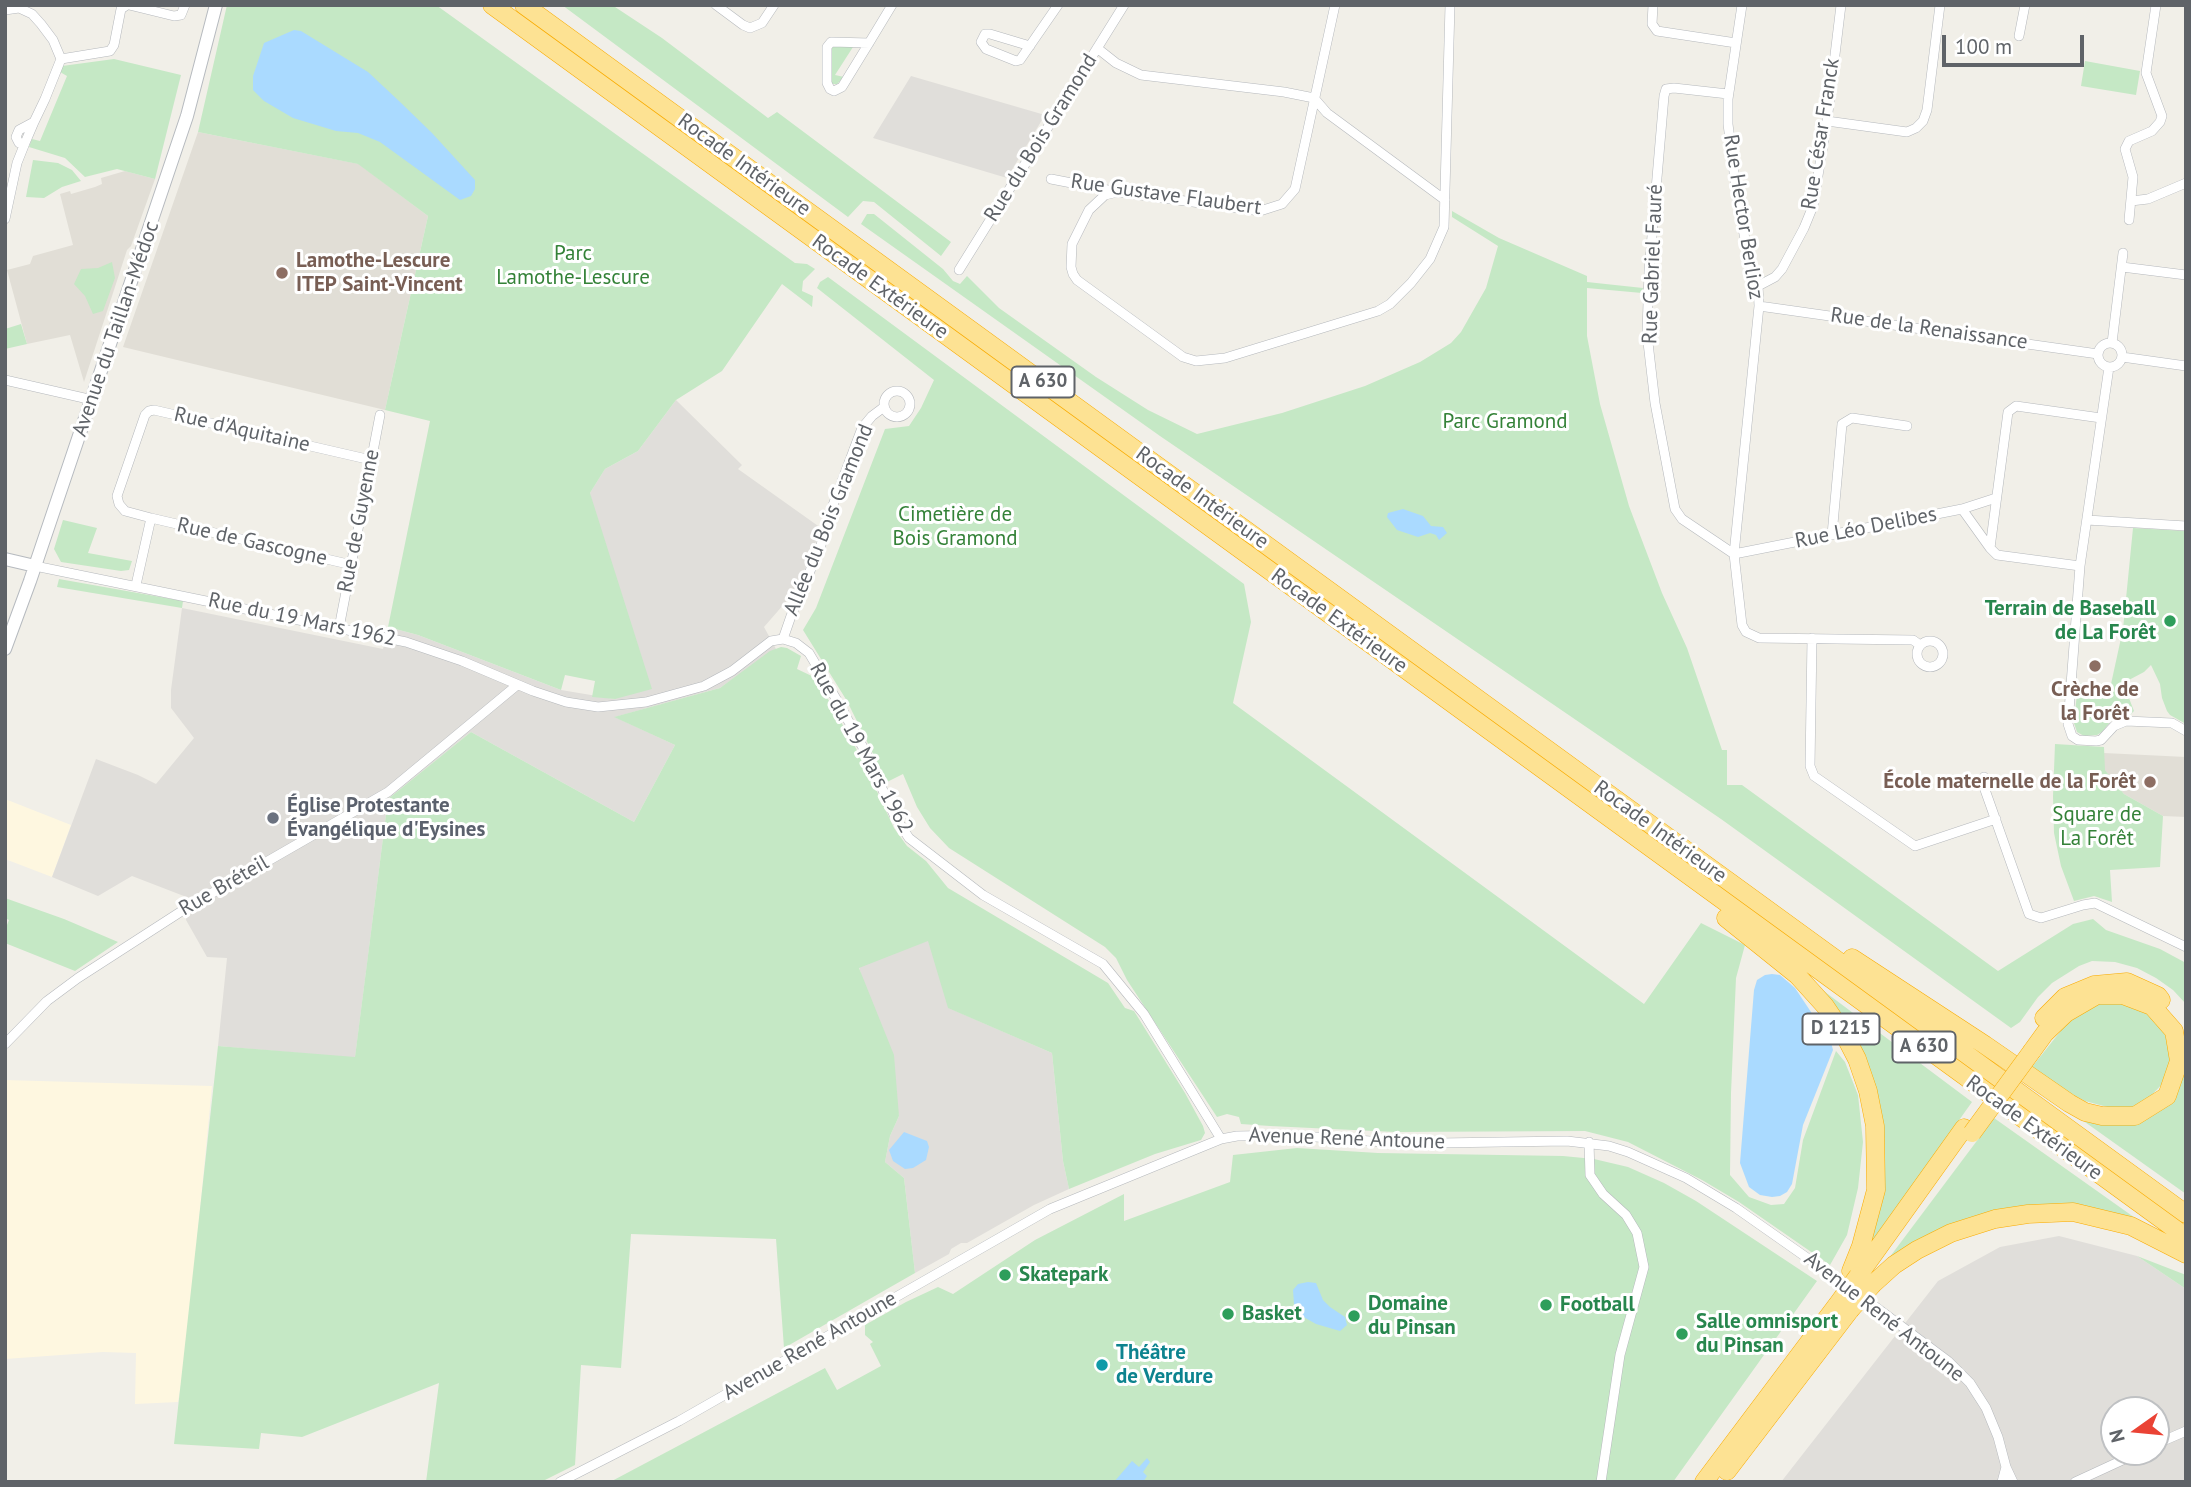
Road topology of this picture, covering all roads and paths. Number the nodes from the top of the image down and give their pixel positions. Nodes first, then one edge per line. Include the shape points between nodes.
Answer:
1 (128, 5) edge
2 (185, 5) edge
3 (216, 5) edge
4 (492, 5) edge
5 (524, 5) edge
6 (716, 5) edge
7 (774, 5) edge
8 (892, 5) edge
9 (1058, 5) edge
10 (1124, 5) edge
11 (1335, 5) edge
12 (1450, 5) edge
13 (1653, 5) edge
14 (1742, 5) edge
15 (1841, 5) edge
16 (1940, 5) edge
17 (2025, 5) edge
18 (2156, 5) edge
19 (19, 7) edge
20 (5, 10) edge
21 (2019, 36) dead end
22 (869, 43) junction
23 (1736, 43) junction
24 (1030, 46) junction
25 (1097, 48) junction
26 (61, 59) junction
27 (1728, 94) junction
28 (1314, 98) junction
29 (1827, 121) junction
30 (1051, 179) dead end
31 (2186, 183) edge
32 (1118, 192) junction
33 (1445, 200) junction
34 (2131, 201) junction
35 (5, 219) edge
36 (2129, 219) dead end
37 (2123, 253) dead end
38 (2122, 267) junction
39 (959, 270) dead end
40 (2186, 275) edge
41 (1758, 286) junction
42 (1759, 306) junction
43 (2112, 343) junction
44 (2098, 354) junction
45 (2122, 357) junction
46 (2186, 366) edge
47 (2109, 367) junction
48 (5, 380) edge
49 (91, 402) junction
50 (884, 407) dead end
51 (380, 415) dead end
52 (2101, 418) junction
53 (1908, 426) dead end
54 (371, 460) junction
55 (1996, 498) junction
56 (1962, 509) junction
57 (151, 518) junction
58 (2087, 520) junction
59 (2186, 526) edge
60 (1832, 535) junction
61 (1990, 548) junction
62 (1734, 554) junction
63 (5, 559) edge
64 (352, 565) junction
65 (35, 566) junction
66 (2080, 566) junction
67 (136, 585) junction
68 (339, 628) junction
69 (1812, 638) junction
70 (783, 639) junction
71 (1920, 645) dead end
72 (5, 649) edge
73 (516, 686) junction
74 (2186, 731) edge
75 (1984, 777) dead end
76 (1996, 819) junction
77 (1662, 856) junction
78 (1813, 944) junction
79 (2186, 947) edge
80 (2186, 1037) edge
81 (5, 1044) edge
82 (2028, 1048) junction
83 (1221, 1139) junction
84 (1589, 1142) junction
85 (2186, 1214) edge
86 (2186, 1237) edge
87 (2186, 1254) edge
88 (1862, 1277) junction
89 (1841, 1306) junction
90 (1793, 1371) junction
91 (2110, 1466) edge
92 (2006, 1467) junction
93 (560, 1482) edge
94 (1601, 1482) edge
95 (1704, 1482) edge
96 (1718, 1482) edge
97 (2002, 1482) edge
98 (2013, 1482) edge
99 (2075, 1482) edge

1 - 2 street via 174,16 181,15
1 - 26 street via 121,9 110,51
3 - 49 street, Avenue du Taillan-Médoc via 187,116
4 - 77 highway, Rocade Extérieure / A 630
5 - 78 highway, Rocade Intérieure / A 630
6 - 7 street via 750,28 762,23
8 - 22 street
9 - 24 street
10 - 25 street, Rue du Bois Gramond
11 - 28 street, Rue Gustave Flaubert
12 - 33 street
13 - 23 street via 1651,19 1657,31
14 - 23 street, Rue Hector Berlioz
15 - 29 street, Rue César Franck
16 - 29 street via 1923,121 1907,132
17 - 21 street
18 - 34 street via 2146,73 2162,116 2152,131 2129,141 2125,149 2133,177
19 - 20 street
19 - 26 street via 41,24
22 - 22 street via 842,87 830,89 827,47 831,42
23 - 27 street, Rue Hector Berlioz
24 - 24 street via 1016,61 986,49 981,42 990,34
25 - 28 street via 1141,75
25 - 39 street, Rue du Bois Gramond
26 - 35 street via 34,122 16,133 17,141 25,143
27 - 41 street, Rue Hector Berlioz via 1738,204
27 - 62 street, Rue Gabriel Fauré via 1674,88 1667,89 1664,96 1647,334 1675,509 1682,520
28 - 32 street, Rue Gustave Flaubert via 1295,189 1282,204 1260,211
28 - 33 street via 1327,113
29 - 41 street, Rue César Franck via 1813,206 1804,228 1782,269
30 - 32 street, Rue Gustave Flaubert
31 - 34 street via 2148,200
32 - 33 street via 1105,195 1089,210 1072,244 1073,274 1183,357 1196,361 1225,358 1390,304 1438,244
34 - 36 street
37 - 38 street
38 - 40 street
38 - 43 street
41 - 42 street, Rue Hector Berlioz
42 - 44 street, Rue de la Renaissance
42 - 62 street, Rue Hector Berlioz
43 - 44 street
43 - 45 street
44 - 47 street
45 - 46 street
45 - 47 street via 2119,364
47 - 52 street
48 - 49 street
49 - 65 street, Avenue du Taillan-Médoc
50 - 70 street, Allée du Bois Gramond via 862,428
51 - 54 street, Rue de Guyenne
52 - 55 street via 2017,406 2008,412
52 - 58 street
53 - 60 street via 1852,418 1842,424
54 - 57 street, Rue d'Aquitaine via 151,410 145,415 117,496 125,511
54 - 64 street, Rue de Guyenne
55 - 56 street, Rue Léo Delibes
55 - 61 street
56 - 60 street, Rue Léo Delibes
56 - 61 street
57 - 64 street, Rue de Gascogne
57 - 67 street
58 - 59 street
58 - 66 street
60 - 62 street, Rue Léo Delibes
61 - 66 street via 1997,555
62 - 69 street, Rue Hector Berlioz via 1746,632 1759,638
63 - 65 street
64 - 68 street, Rue de Guyenne
65 - 67 street, Rue du 19 Mars 1962
65 - 72 street, Avenue du Taillan-Médoc
66 - 74 street via 2068,724 2072,736 2101,740 2114,726 2126,722 2172,723
67 - 68 street, Rue du 19 Mars 1962
68 - 73 street, Rue du 19 Mars 1962 via 434,651
69 - 71 street via 1913,640
69 - 76 street via 1810,766 1814,776 1915,846
70 - 73 street, Rue du 19 Mars 1962 via 771,641 713,683 625,706 584,706
70 - 83 street, Rue du 19 Mars 1962 via 796,642 809,653 909,838 983,895 1103,964 1149,1022
73 - 81 street, Rue Bréteil via 388,792 188,907 89,971 47,1001
75 - 76 street
76 - 79 street via 2029,914 2041,918 2095,904
77 - 86 highway, Rocade Extérieure / A 630
77 - 88 highway, D 1215 via 1676,880 1797,975 1825,1006 1857,1059 1875,1126 1876,1190 1861,1246
78 - 82 highway via 1851,958 2085,1112 2134,1116 2167,1097 2179,1061 2174,1031 2152,1006 2123,995 2097,995 2066,1013
78 - 85 highway, Rocade Intérieure / A 630
80 - 82 highway, D 1215 via 2183,1026 2158,996 2127,982 2094,985 2065,997 2040,1023
82 - 88 highway, D 1215
83 - 84 street, Avenue René Antoune via 1274,1135 1384,1142
83 - 93 street, Avenue René Antoune via 1050,1209 679,1421
84 - 92 street, Avenue René Antoune via 1628,1152 1695,1183 1938,1353 1970,1383 1986,1408
84 - 94 street via 1590,1175 1637,1233 1644,1267 1620,1355
87 - 88 highway via 2120,1223 2073,1212 2028,1214 1951,1233
88 - 89 highway, D 1215
88 - 89 highway, bridge
89 - 90 highway, D 1215
90 - 95 highway, D 1215
90 - 96 highway, D 1215
91 - 99 street
92 - 97 street
92 - 98 street, Avenue René Antoune

